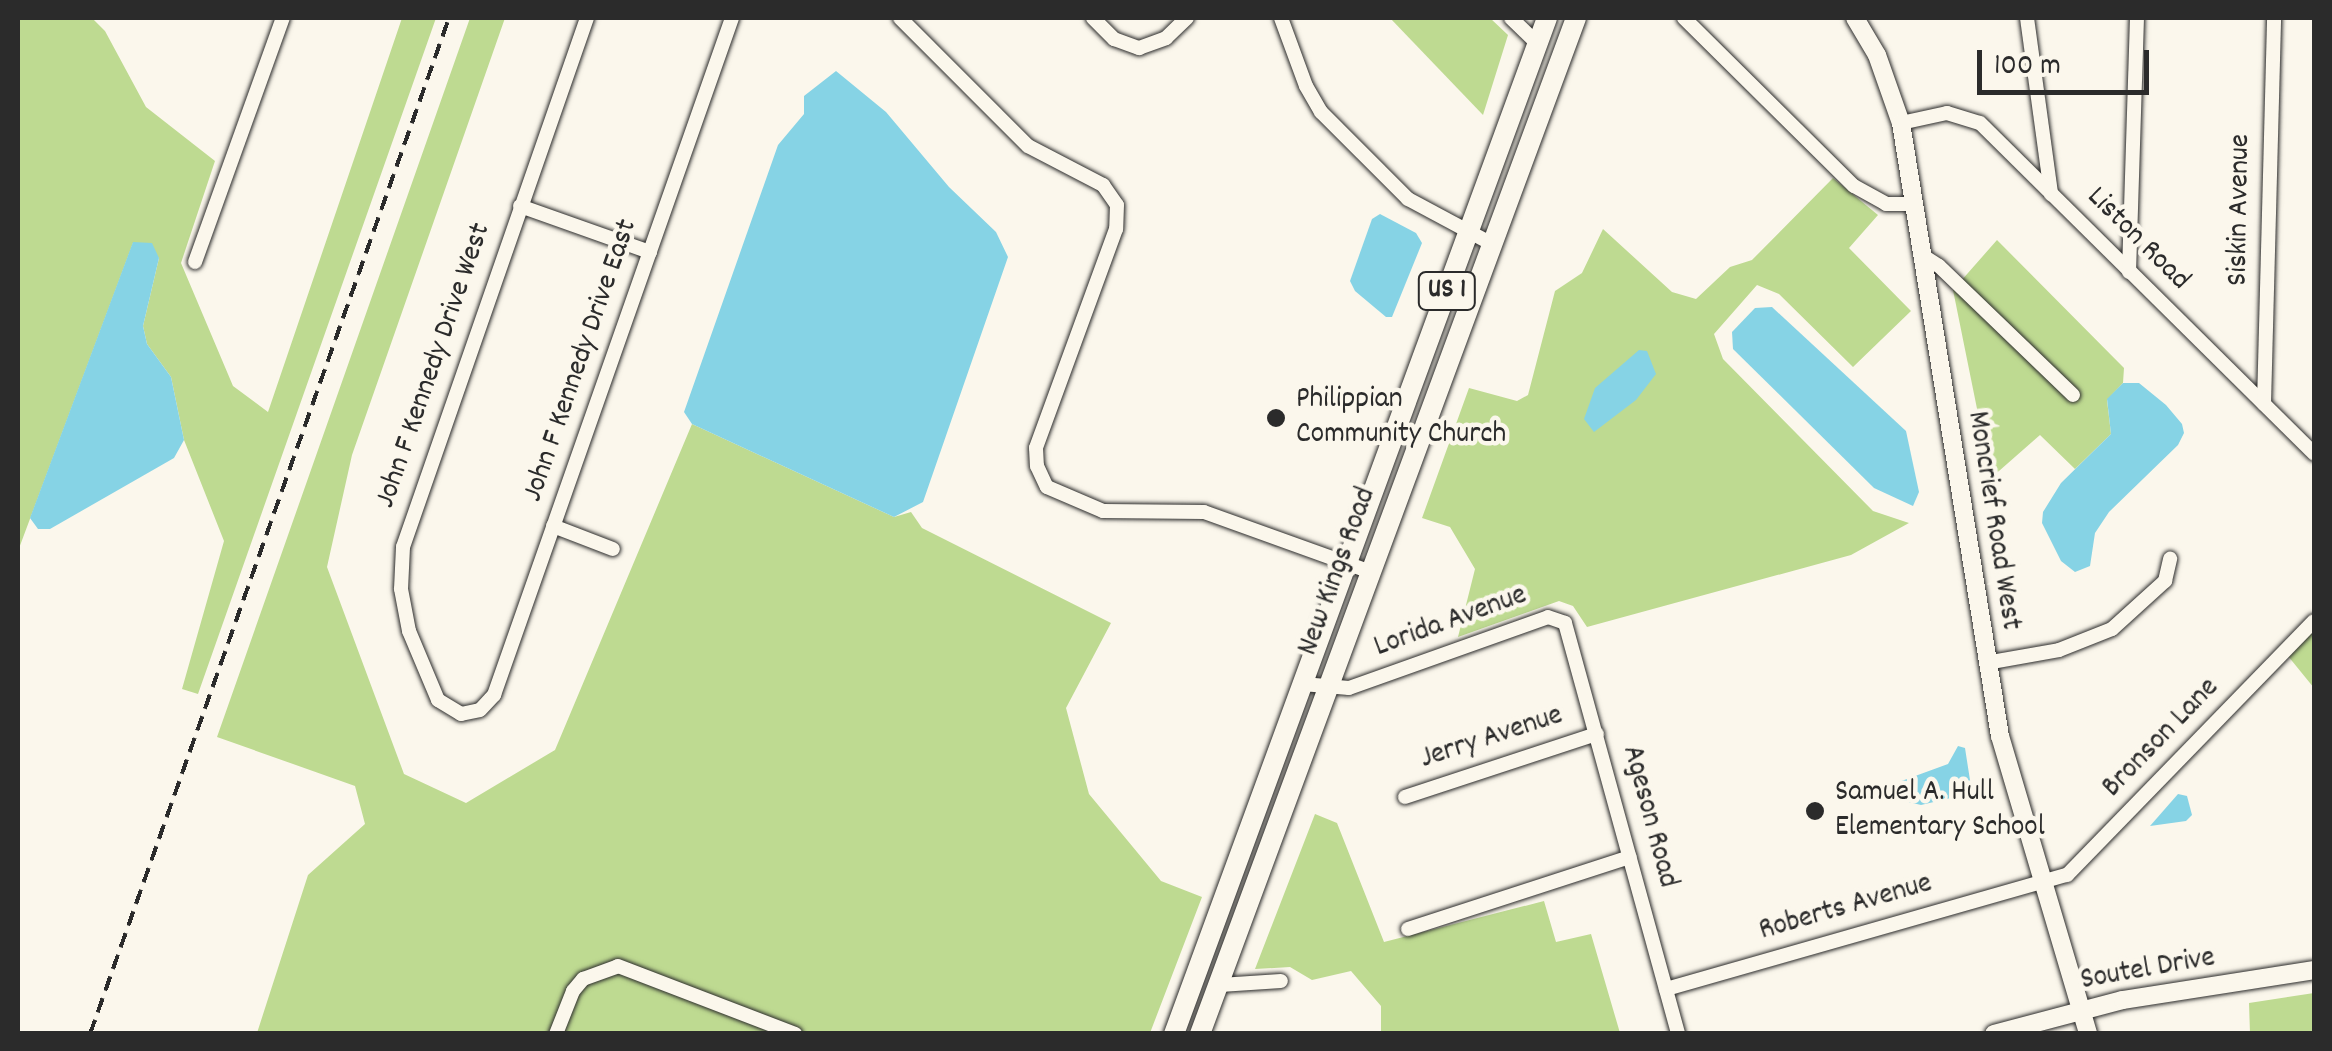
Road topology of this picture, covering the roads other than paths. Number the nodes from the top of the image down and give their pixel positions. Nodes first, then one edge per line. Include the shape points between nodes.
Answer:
1 (281, 18) edge
2 (586, 18) edge
3 (732, 18) edge
4 (900, 18) edge
5 (1093, 18) edge
6 (1187, 18) edge
7 (1280, 18) edge
8 (1511, 18) edge
9 (1547, 18) edge
10 (1576, 18) edge
11 (1684, 18) edge
12 (1855, 18) edge
13 (2026, 18) edge
14 (2137, 18) edge
15 (2274, 18) edge
16 (1537, 43) junction
17 (1901, 124) junction
18 (2051, 194) junction
19 (1913, 204) junction
20 (520, 206) junction
21 (1469, 232) junction
22 (1492, 244) junction
23 (650, 252) junction
24 (1922, 255) junction
25 (195, 262) dead end
26 (2129, 272) junction
27 (2072, 395) dead end
28 (2264, 404) junction
29 (2314, 454) edge
30 (552, 526) junction
31 (613, 549) dead end
32 (2170, 559) dead end
33 (1347, 563) junction
34 (1371, 572) junction
35 (1559, 620) joint
36 (2314, 621) edge
37 (1986, 663) junction
38 (1303, 684) junction
39 (1328, 689) junction
40 (471, 713) joint
41 (1597, 734) junction
42 (1405, 797) dead end
43 (1630, 857) junction
44 (2041, 883) junction
45 (1408, 930) dead end
46 (2314, 970) edge
47 (1281, 982) dead end
48 (1220, 985) junction
49 (1666, 989) junction
50 (1186, 1002) junction
51 (2081, 1010) junction
52 (1203, 1025) edge
53 (556, 1034) edge
54 (796, 1034) edge
55 (1174, 1034) edge
56 (1678, 1034) edge
57 (1994, 1034) edge
58 (2088, 1034) edge

1 - 25 street
2 - 20 street, John F Kennedy Drive West
3 - 23 street, John F Kennedy Drive East
4 - 33 street via 1028,146 1103,185 1117,205 1116,229 1036,448 1036,466 1047,486 1102,510 1204,512
5 - 6 street via 1114,39 1139,48 1166,38
7 - 21 street via 1320,112 1408,199
8 - 16 street
9 - 16 highway, New Kings Road / US 1
10 - 22 highway, New Kings Road / US 1
11 - 19 street via 1854,186 1886,204
12 - 17 main road, Moncrief Road West via 1878,55
13 - 18 street
14 - 26 street
15 - 28 street, Siskin Avenue
16 - 21 highway, New Kings Road / US 1
17 - 18 street, Liston Road via 1948,113 1971,117
17 - 19 main road, Moncrief Road West
18 - 26 street, Liston Road
19 - 24 main road, Moncrief Road West
20 - 23 street
20 - 40 street, John F Kennedy Drive West via 401,561 409,631 434,691 451,712
21 - 22 street
21 - 33 highway, New Kings Road / US 1
22 - 34 highway, New Kings Road / US 1
23 - 30 street, John F Kennedy Drive East
24 - 27 street
24 - 37 main road, Moncrief Road West
26 - 28 street, Liston Road
28 - 29 street, Liston Road
30 - 31 street
30 - 40 street, John F Kennedy Drive East via 494,695
32 - 37 street via 2164,580 2112,629 2059,650
33 - 34 street
33 - 38 highway, New Kings Road / US 1
34 - 39 highway, New Kings Road / US 1
35 - 39 street, Lorida Avenue via 1548,617 1368,683
35 - 41 street, Ageson Road via 1568,628
36 - 44 street, Bronson Lane via 2067,875
37 - 44 main road, Moncrief Road West
38 - 39 street, Lorida Avenue
38 - 50 highway, New Kings Road / US 1
39 - 48 highway, New Kings Road / US 1
41 - 42 street, Jerry Avenue
41 - 43 street, Ageson Road
43 - 45 street
43 - 49 street, Ageson Road
44 - 49 street, Roberts Avenue
44 - 51 main road, Moncrief Road West
46 - 51 main road, Soutel Drive
47 - 48 street
48 - 52 highway, New Kings Road / US 1
49 - 56 street, Ageson Road
50 - 52 street
50 - 55 highway, New Kings Road / US 1
51 - 57 main road, Soutel Drive
51 - 58 main road, Moncrief Road West
53 - 54 street via 583,979 618,966

